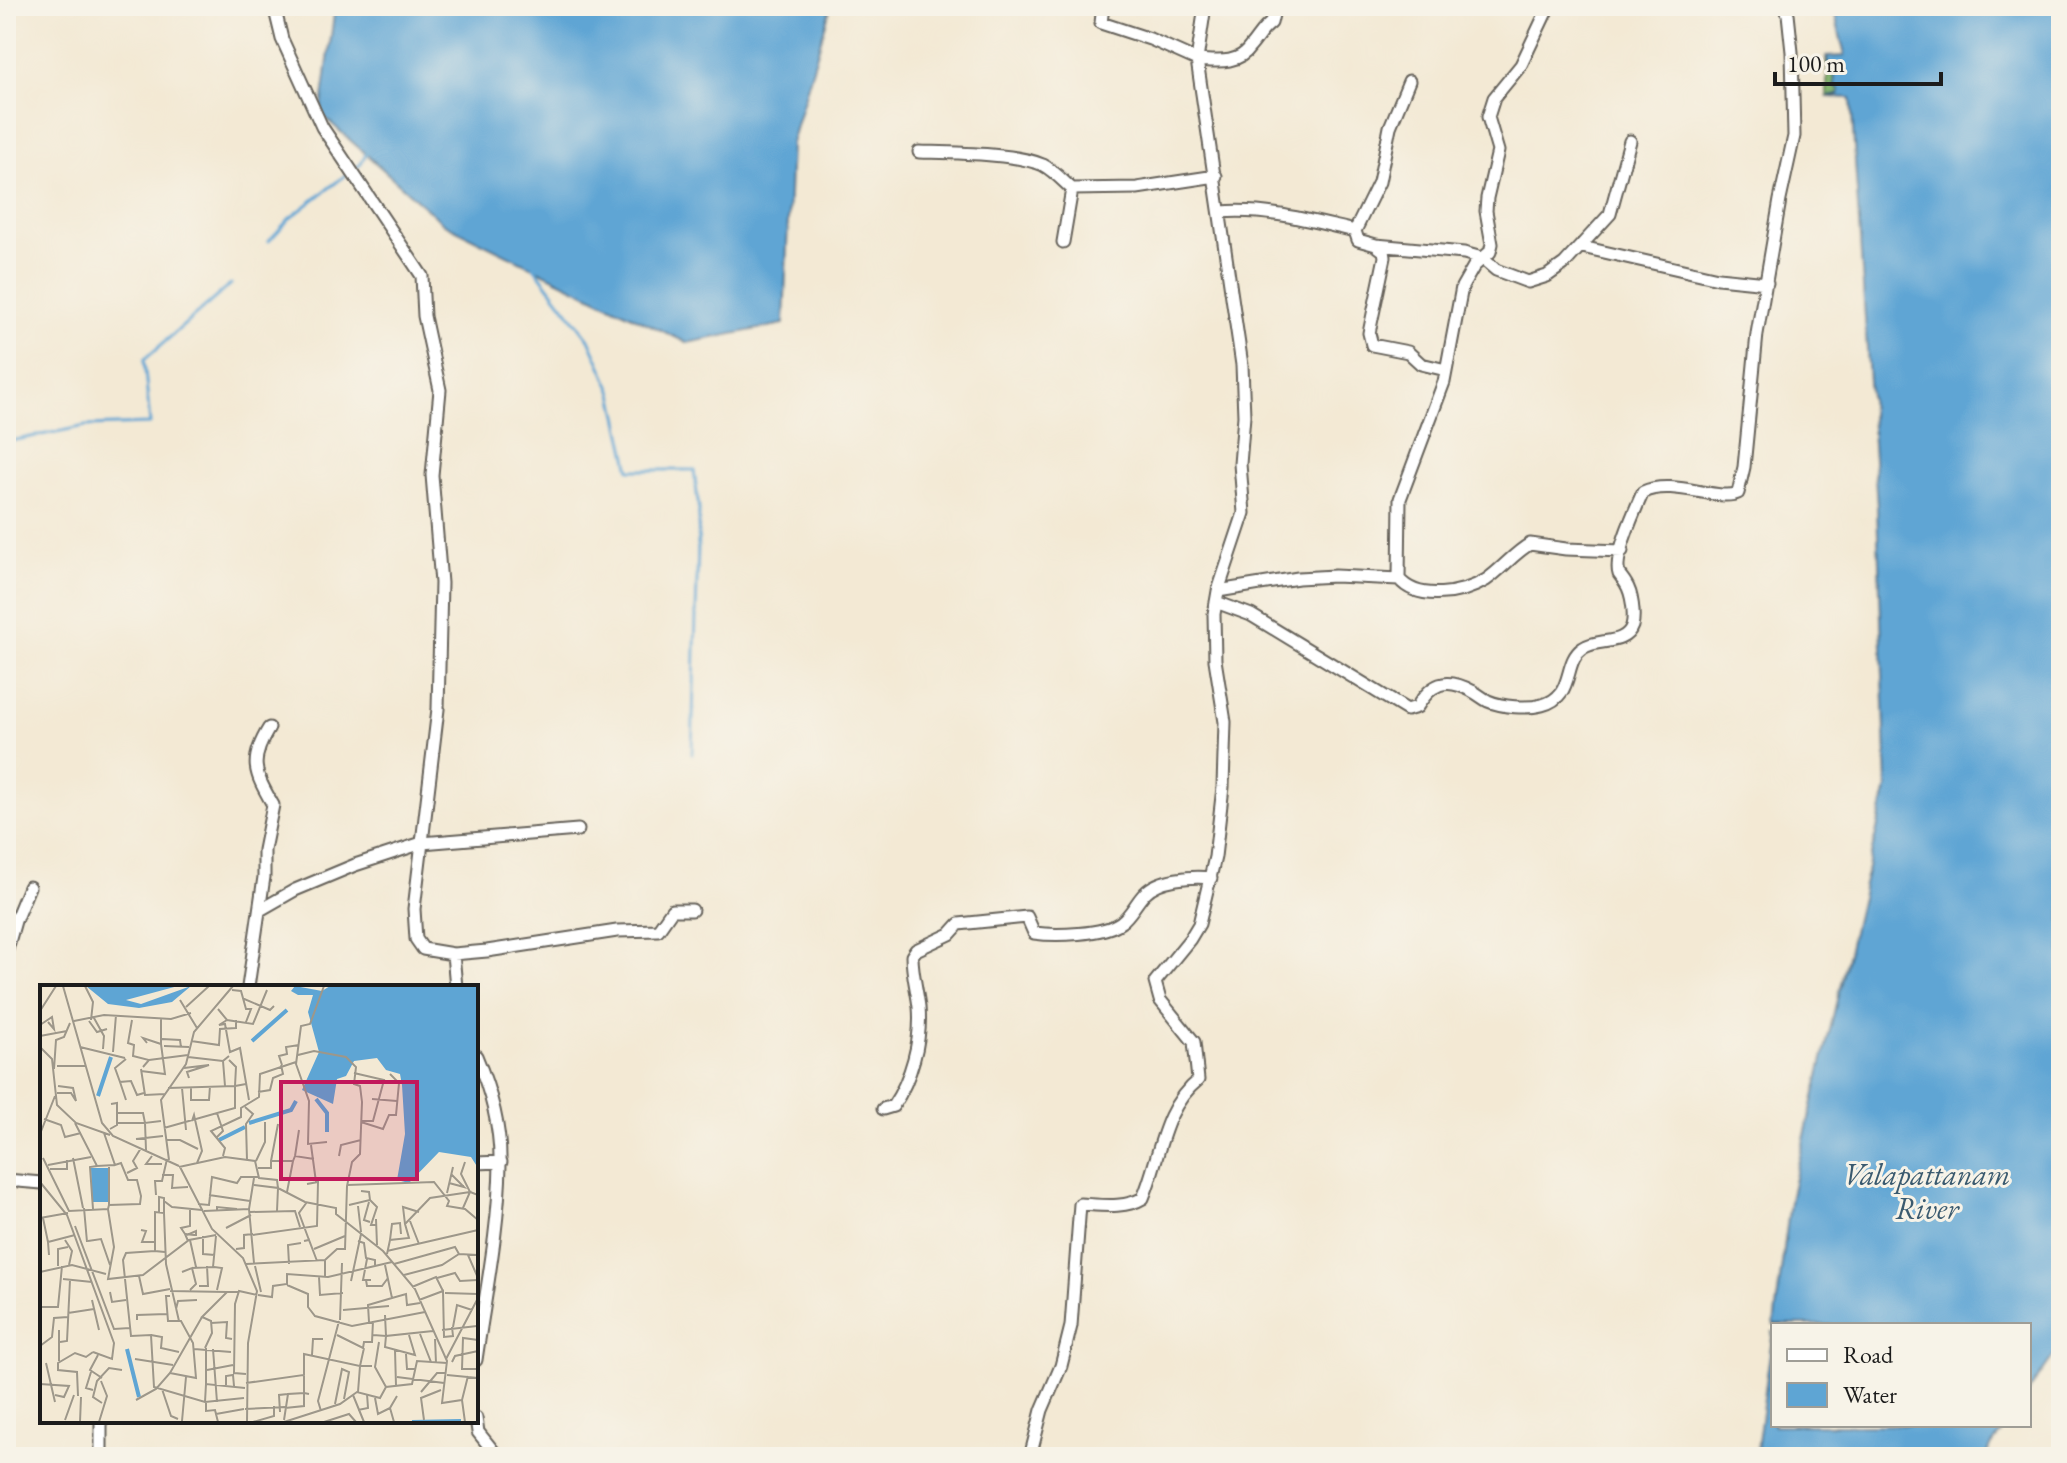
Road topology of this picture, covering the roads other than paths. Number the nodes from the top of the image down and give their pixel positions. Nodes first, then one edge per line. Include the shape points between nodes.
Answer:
1 (274, 6) edge
2 (1103, 6) edge
3 (1205, 6) edge
4 (1275, 6) edge
5 (1549, 6) edge
6 (1784, 6) edge
7 (1197, 60) junction
8 (1409, 81) dead end
9 (1630, 141) dead end
10 (919, 152) dead end
11 (1216, 176) junction
12 (1072, 189) junction
13 (1221, 212) junction
14 (1355, 231) junction
15 (1063, 242) dead end
16 (1376, 245) junction
17 (1582, 247) junction
18 (1482, 258) junction
19 (1767, 283) junction
20 (1446, 370) junction
21 (1622, 551) junction
22 (1399, 579) junction
23 (1217, 596) junction
24 (269, 728) dead end
25 (578, 830) dead end
26 (422, 843) junction
27 (1211, 878) junction
28 (29, 887) dead end
29 (260, 910) junction
30 (692, 910) dead end
31 (6, 953) edge
32 (453, 954) junction
33 (248, 985) edge
34 (456, 985) edge
35 (478, 1062) edge
36 (883, 1109) dead end
37 (501, 1162) junction
38 (478, 1163) edge
39 (6, 1180) edge
40 (40, 1183) edge
41 (478, 1347) edge
42 (101, 1423) edge
43 (477, 1423) edge
44 (101, 1457) edge
45 (498, 1457) edge
46 (1030, 1457) edge

1 - 26 street via 282,39 322,127 422,276 424,316 440,390 432,466 441,583 438,709
2 - 7 street via 1101,23
3 - 7 street
4 - 7 street via 1271,23 1241,57
5 - 18 street via 1488,117 1498,151 1486,211 1492,244
6 - 19 street via 1792,52 1794,136
7 - 11 street
8 - 14 street via 1390,127 1379,182
9 - 17 street via 1610,214
10 - 12 street via 1045,165
11 - 12 street via 1137,188
11 - 13 street
12 - 15 street
13 - 14 street via 1259,212
13 - 23 street via 1242,365 1244,513
14 - 16 street via 1358,240
16 - 18 street
16 - 20 street via 1385,257 1369,333 1372,345 1408,352 1421,364
17 - 18 street via 1547,276 1528,282 1496,270
17 - 19 street via 1718,278
18 - 20 street via 1462,287
19 - 21 street via 1738,493 1653,487 1643,492
20 - 22 street via 1400,499
21 - 22 street via 1530,544 1468,588 1433,593 1406,588
21 - 23 street via 1619,573 1628,587 1632,626 1626,635 1580,649 1567,685 1541,705 1504,706 1471,690 1439,684 1407,710
22 - 23 street via 1298,578
23 - 27 street via 1215,660 1225,722
24 - 29 street via 254,764 273,805
25 - 26 street
26 - 29 street via 355,865
26 - 32 street via 416,939 423,949
27 - 36 street via 1160,884 1146,891 1122,921 1097,931 1034,933 1027,917 973,921 916,950 916,1046 901,1094 893,1106
27 - 46 street via 1199,924 1155,982 1160,1000 1194,1042 1198,1080 1161,1136 1143,1198 1108,1206 1080,1204 1071,1326
28 - 31 street
29 - 33 street
30 - 32 street via 672,910 658,930
32 - 34 street
35 - 37 street via 495,1112
37 - 38 street
37 - 41 street
39 - 40 street
42 - 44 street
43 - 45 street

